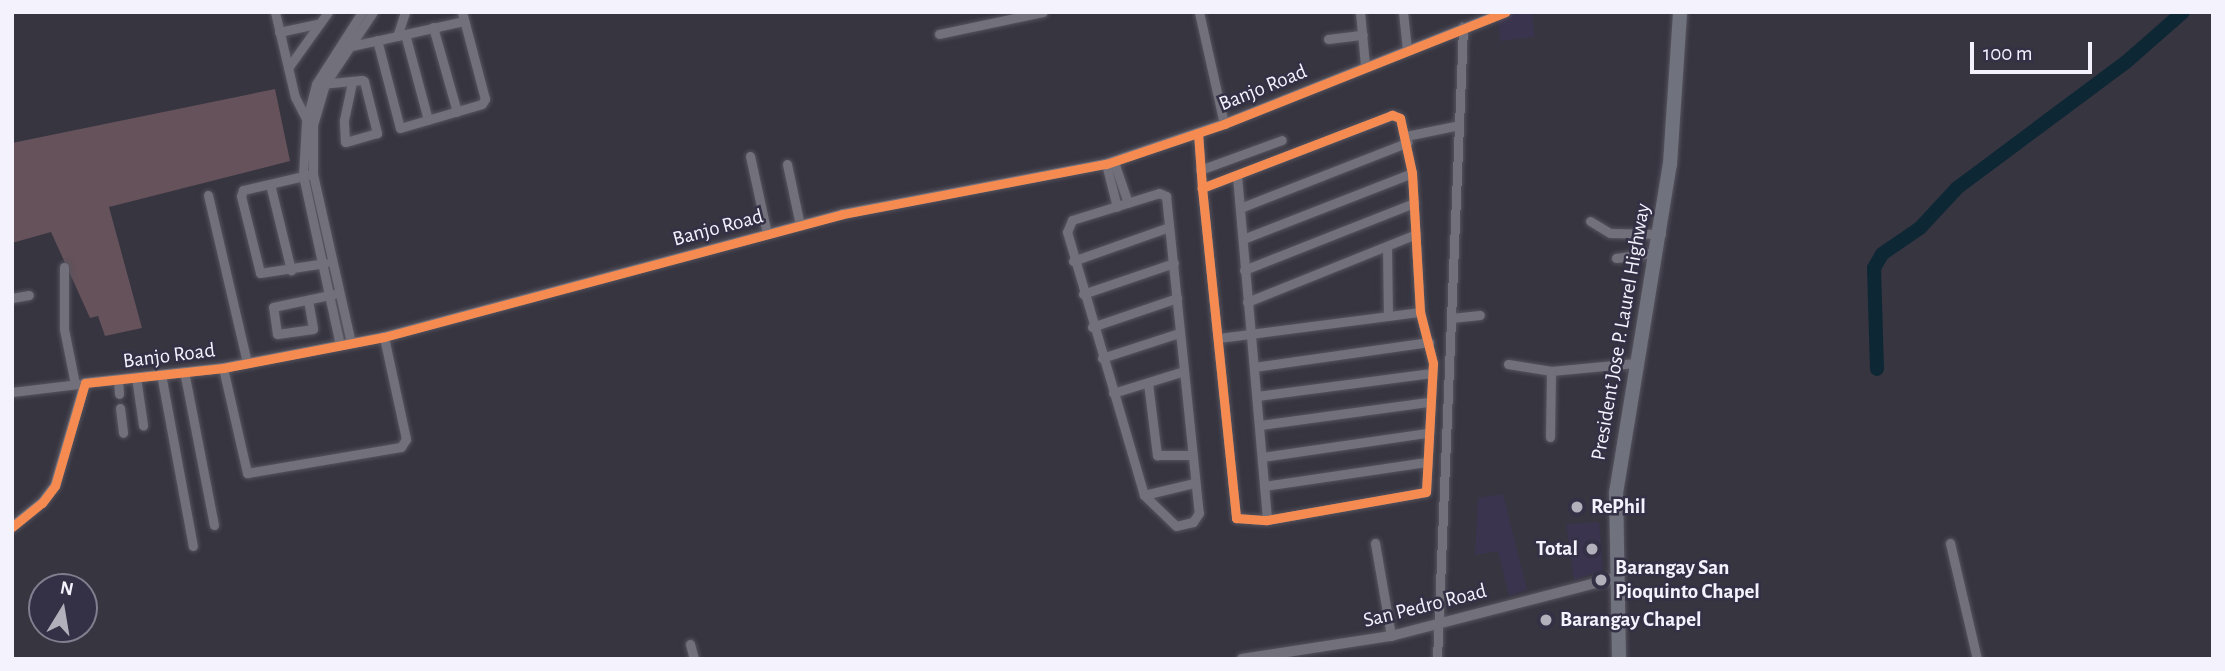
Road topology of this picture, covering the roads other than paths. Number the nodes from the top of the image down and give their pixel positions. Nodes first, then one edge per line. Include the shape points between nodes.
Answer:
1 (275, 12) edge
2 (328, 12) edge
3 (362, 12) edge
4 (373, 12) edge
5 (405, 12) edge
6 (1043, 12) edge
7 (1199, 12) edge
8 (1360, 12) edge
9 (1403, 12) edge
10 (1506, 12) edge
11 (1680, 12) edge
12 (1033, 14) edge
13 (1494, 14) edge
14 (463, 16) edge
15 (994, 16) edge
16 (318, 24) junction
17 (433, 27) junction
18 (1463, 27) junction
19 (279, 32) junction
20 (939, 34) dead end
21 (401, 35) junction
22 (1363, 35) junction
23 (1328, 39) dead end
24 (377, 40) junction
25 (350, 46) junction
26 (1407, 48) junction
27 (339, 49) junction
28 (1365, 65) junction
29 (288, 68) junction
30 (352, 81) junction
31 (321, 84) junction
32 (457, 112) junction
33 (428, 120) junction
34 (310, 124) junction
35 (1224, 124) junction
36 (1459, 125) junction
37 (1198, 133) junction
38 (1282, 139) dead end
39 (1407, 139) junction
40 (750, 156) dead end
41 (1110, 163) junction
42 (787, 164) dead end
43 (1200, 170) junction
44 (1412, 173) junction
45 (308, 175) junction
46 (1237, 176) junction
47 (270, 184) junction
48 (1202, 188) junction
49 (208, 195) dead end
50 (1128, 203) junction
51 (1414, 203) junction
52 (1117, 207) junction
53 (1240, 208) junction
54 (1590, 221) dead end
55 (800, 225) junction
56 (1168, 227) junction
57 (767, 233) junction
58 (1416, 234) junction
59 (1661, 234) junction
60 (1242, 239) junction
61 (1387, 246) junction
62 (1657, 252) junction
63 (1616, 258) dead end
64 (1073, 261) junction
65 (327, 263) junction
66 (1174, 263) junction
67 (64, 268) dead end
68 (291, 270) junction
69 (1244, 270) junction
70 (334, 294) junction
71 (1083, 294) junction
72 (29, 295) dead end
73 (12, 298) edge
74 (1177, 298) junction
75 (308, 300) junction
76 (1247, 302) junction
77 (1420, 312) junction
78 (1388, 316) junction
79 (1480, 316) dead end
80 (1451, 318) junction
81 (1092, 327) junction
82 (1179, 333) junction
83 (1249, 334) junction
84 (384, 337) junction
85 (1219, 338) junction
86 (1429, 342) junction
87 (346, 344) junction
88 (1102, 358) junction
89 (247, 363) junction
90 (1636, 363) junction
91 (1508, 364) dead end
92 (1254, 367) junction
93 (223, 368) junction
94 (184, 371) junction
95 (1184, 371) junction
96 (1551, 371) junction
97 (1431, 373) junction
98 (162, 374) junction
99 (136, 377) junction
100 (118, 379) junction
101 (1148, 383) junction
102 (80, 384) junction
103 (12, 392) edge
104 (1113, 393) junction
105 (119, 394) dead end
106 (1257, 396) junction
107 (1429, 402) junction
108 (120, 408) dead end
109 (143, 425) dead end
110 (1260, 425) junction
111 (123, 433) dead end
112 (1427, 433) junction
113 (1550, 437) dead end
114 (1192, 455) junction
115 (1262, 457) junction
116 (1426, 462) junction
117 (1194, 483) junction
118 (1264, 486) junction
119 (1144, 495) junction
120 (1267, 520) junction
121 (215, 525) dead end
122 (12, 527) edge
123 (1375, 543) dead end
124 (1950, 543) dead end
125 (193, 546) dead end
126 (1615, 578) junction
127 (1438, 624) junction
128 (1391, 636) junction
129 (690, 644) dead end
130 (694, 659) edge
131 (1242, 659) edge
132 (1437, 659) edge
133 (1619, 659) edge
134 (1977, 659) edge

1 - 19 street
2 - 16 street
3 - 27 street
4 - 25 street
5 - 21 street
6 - 12 street
7 - 35 street
8 - 22 street
9 - 26 street
10 - 13 street, Banjo Road
11 - 59 highway, President Jose P. Laurel Highway via 1677,93
12 - 15 street
13 - 18 street, Banjo Road
14 - 17 street
14 - 32 street via 485,102
15 - 20 street
16 - 19 street
16 - 29 street
17 - 21 street
17 - 32 street
18 - 26 street, Banjo Road
18 - 36 street
19 - 29 street
21 - 24 street
21 - 33 street
22 - 23 street
22 - 28 street
24 - 25 street
24 - 33 street via 400,128
25 - 27 street
25 - 31 street
26 - 28 street, Banjo Road
27 - 31 street
28 - 35 street, Banjo Road
29 - 34 street
30 - 30 street via 365,81 378,130 375,135 345,142 344,120
30 - 31 street
31 - 34 street
32 - 33 street
34 - 45 street
35 - 37 street, Banjo Road
36 - 39 street
36 - 80 street
37 - 41 street, Banjo Road
37 - 43 street
38 - 43 street
39 - 44 street
39 - 46 street via 1400,118 1392,115
39 - 53 street
40 - 57 street
41 - 50 street
41 - 52 street
41 - 55 street, Banjo Road
42 - 55 street
43 - 48 street
44 - 51 street
44 - 60 street
45 - 47 street
45 - 65 street
46 - 48 street
46 - 53 street
47 - 68 street
47 - 68 street via 243,190 244,209 260,274
48 - 85 street
49 - 89 street
50 - 52 street
50 - 56 street via 1163,194
51 - 58 street
51 - 69 street
52 - 64 street via 1068,225
53 - 60 street
54 - 59 street via 1610,233
55 - 57 street, Banjo Road
56 - 64 street
56 - 66 street
57 - 84 street, Banjo Road
58 - 61 street
58 - 77 street
59 - 62 highway, President Jose P. Laurel Highway
60 - 69 street
61 - 76 street
61 - 78 street
62 - 63 street
62 - 90 highway, President Jose P. Laurel Highway
64 - 71 street
65 - 68 street
65 - 70 street
66 - 71 street
66 - 74 street
67 - 102 street via 64,329
69 - 76 street
70 - 75 street
70 - 87 street
71 - 81 street
72 - 73 street
74 - 81 street
74 - 82 street
75 - 75 street via 271,309 277,334 313,329
76 - 83 street
77 - 78 street
77 - 86 street
78 - 83 street
79 - 80 street
80 - 127 street
81 - 88 street
82 - 88 street
82 - 95 street
83 - 85 street
83 - 92 street
84 - 87 street, Banjo Road
84 - 93 street via 406,439 401,447 247,472
85 - 120 street via 1234,515 1242,521
86 - 92 street
86 - 97 street
87 - 89 street, Banjo Road
88 - 104 street
89 - 93 street, Banjo Road
90 - 96 street
90 - 126 highway, President Jose P. Laurel Highway via 1616,493
91 - 96 street
92 - 106 street
93 - 94 street, Banjo Road
94 - 98 street, Banjo Road
94 - 121 street
95 - 101 street
95 - 114 street
96 - 113 street
97 - 106 street
97 - 107 street
98 - 99 street, Banjo Road
98 - 125 street
99 - 100 street, Banjo Road
99 - 109 street
100 - 102 street, Banjo Road
100 - 105 street
101 - 104 street
101 - 114 street via 1157,455
102 - 103 street
102 - 122 street via 55,486
104 - 119 street
106 - 110 street
107 - 110 street
107 - 112 street
108 - 111 street
110 - 115 street
112 - 115 street
112 - 116 street
114 - 117 street
115 - 118 street
116 - 118 street
116 - 120 street via 1429,486 1423,494
117 - 119 street
117 - 119 street via 1199,513 1193,522 1170,524
118 - 120 street
123 - 128 street
124 - 134 street
126 - 127 street, San Pedro Road
126 - 133 highway, President Jose P. Laurel Highway
127 - 128 street, San Pedro Road
127 - 132 street
128 - 131 street, San Pedro Road
129 - 130 street

